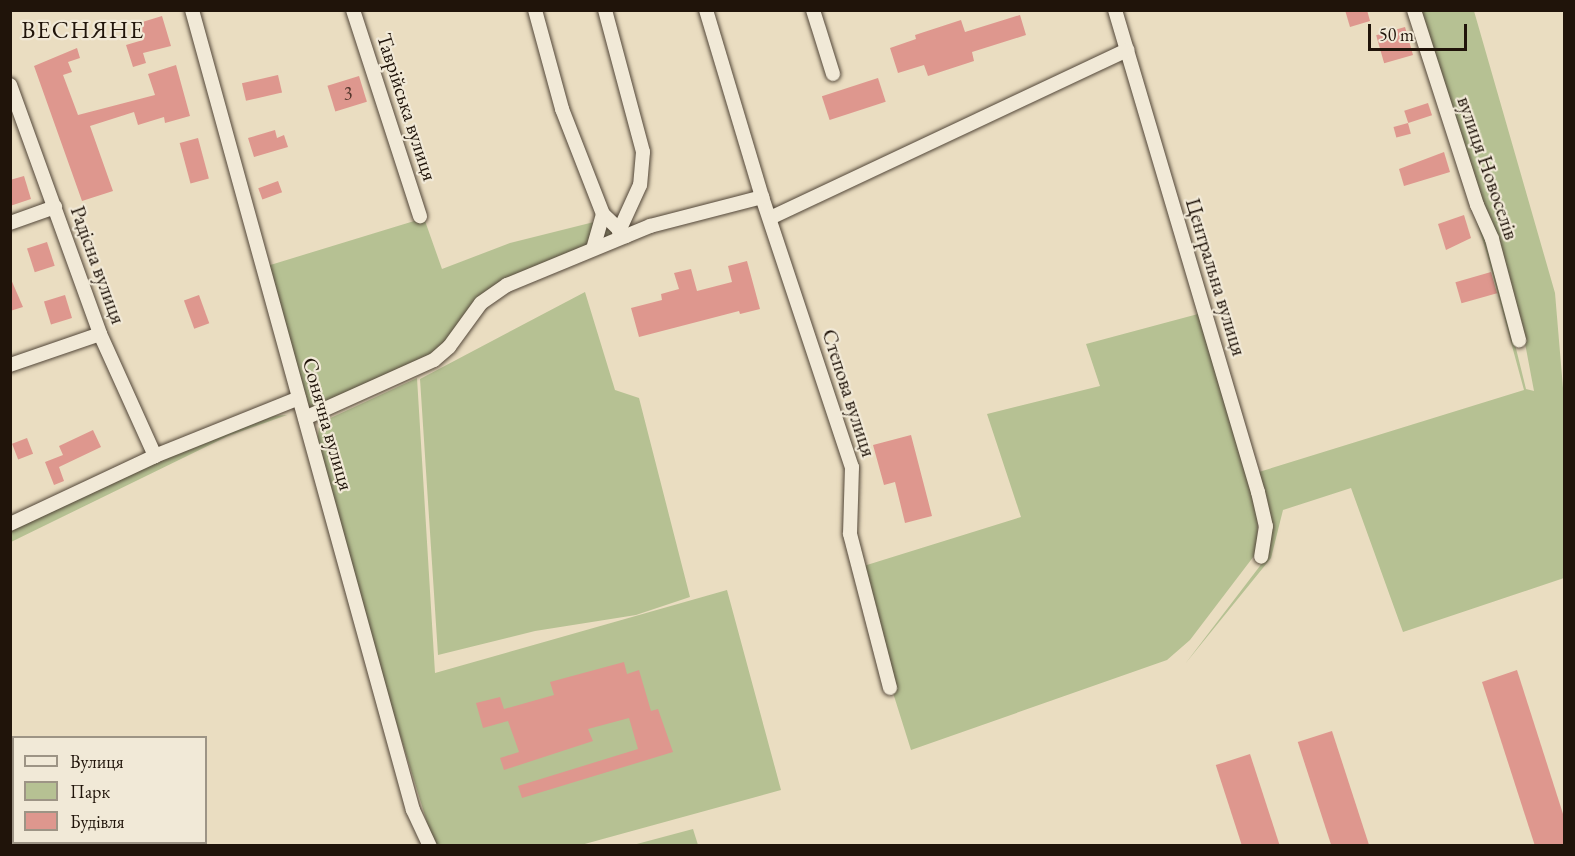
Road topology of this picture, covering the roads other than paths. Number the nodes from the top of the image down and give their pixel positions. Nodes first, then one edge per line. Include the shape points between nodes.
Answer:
1 (192, 10) edge
2 (353, 10) edge
3 (535, 10) edge
4 (605, 10) edge
5 (706, 10) edge
6 (813, 10) edge
7 (1115, 10) edge
8 (1414, 10) edge
9 (1126, 50) junction
10 (833, 74) dead end
11 (11, 90) edge
12 (762, 197) junction
13 (55, 207) junction
14 (603, 214) junction
15 (420, 216) dead end
16 (770, 218) junction
17 (10, 223) edge
18 (622, 233) junction
19 (593, 249) junction
20 (100, 334) junction
21 (1519, 340) dead end
22 (10, 365) edge
23 (299, 398) junction
24 (305, 418) junction
25 (155, 456) junction
26 (10, 524) edge
27 (1261, 557) dead end
28 (890, 688) dead end
29 (430, 846) edge

1 - 23 street, Сонячна вулиця
2 - 15 street, Таврійська вулиця
3 - 14 street via 562,109
4 - 18 street via 643,152 640,185
5 - 12 street, Степова вулиця
6 - 10 street
7 - 9 street, Центральна вулиця
8 - 21 street, вулиця Новоселів via 1477,205 1492,238
9 - 16 street
9 - 27 street, Центральна вулиця via 1258,492 1266,526
11 - 13 street, Радісна вулиця
12 - 16 street, Степова вулиця
12 - 18 street
13 - 17 street
13 - 20 street, Радісна вулиця
14 - 18 street
14 - 19 street
16 - 28 street, Степова вулиця via 852,467 850,534
18 - 19 street
19 - 24 street via 493,293 481,303 450,347 434,360
20 - 22 street
20 - 25 street, Радісна вулиця
23 - 24 street, Сонячна вулиця
23 - 25 street
24 - 29 street, Сонячна вулиця via 413,810
25 - 26 street

